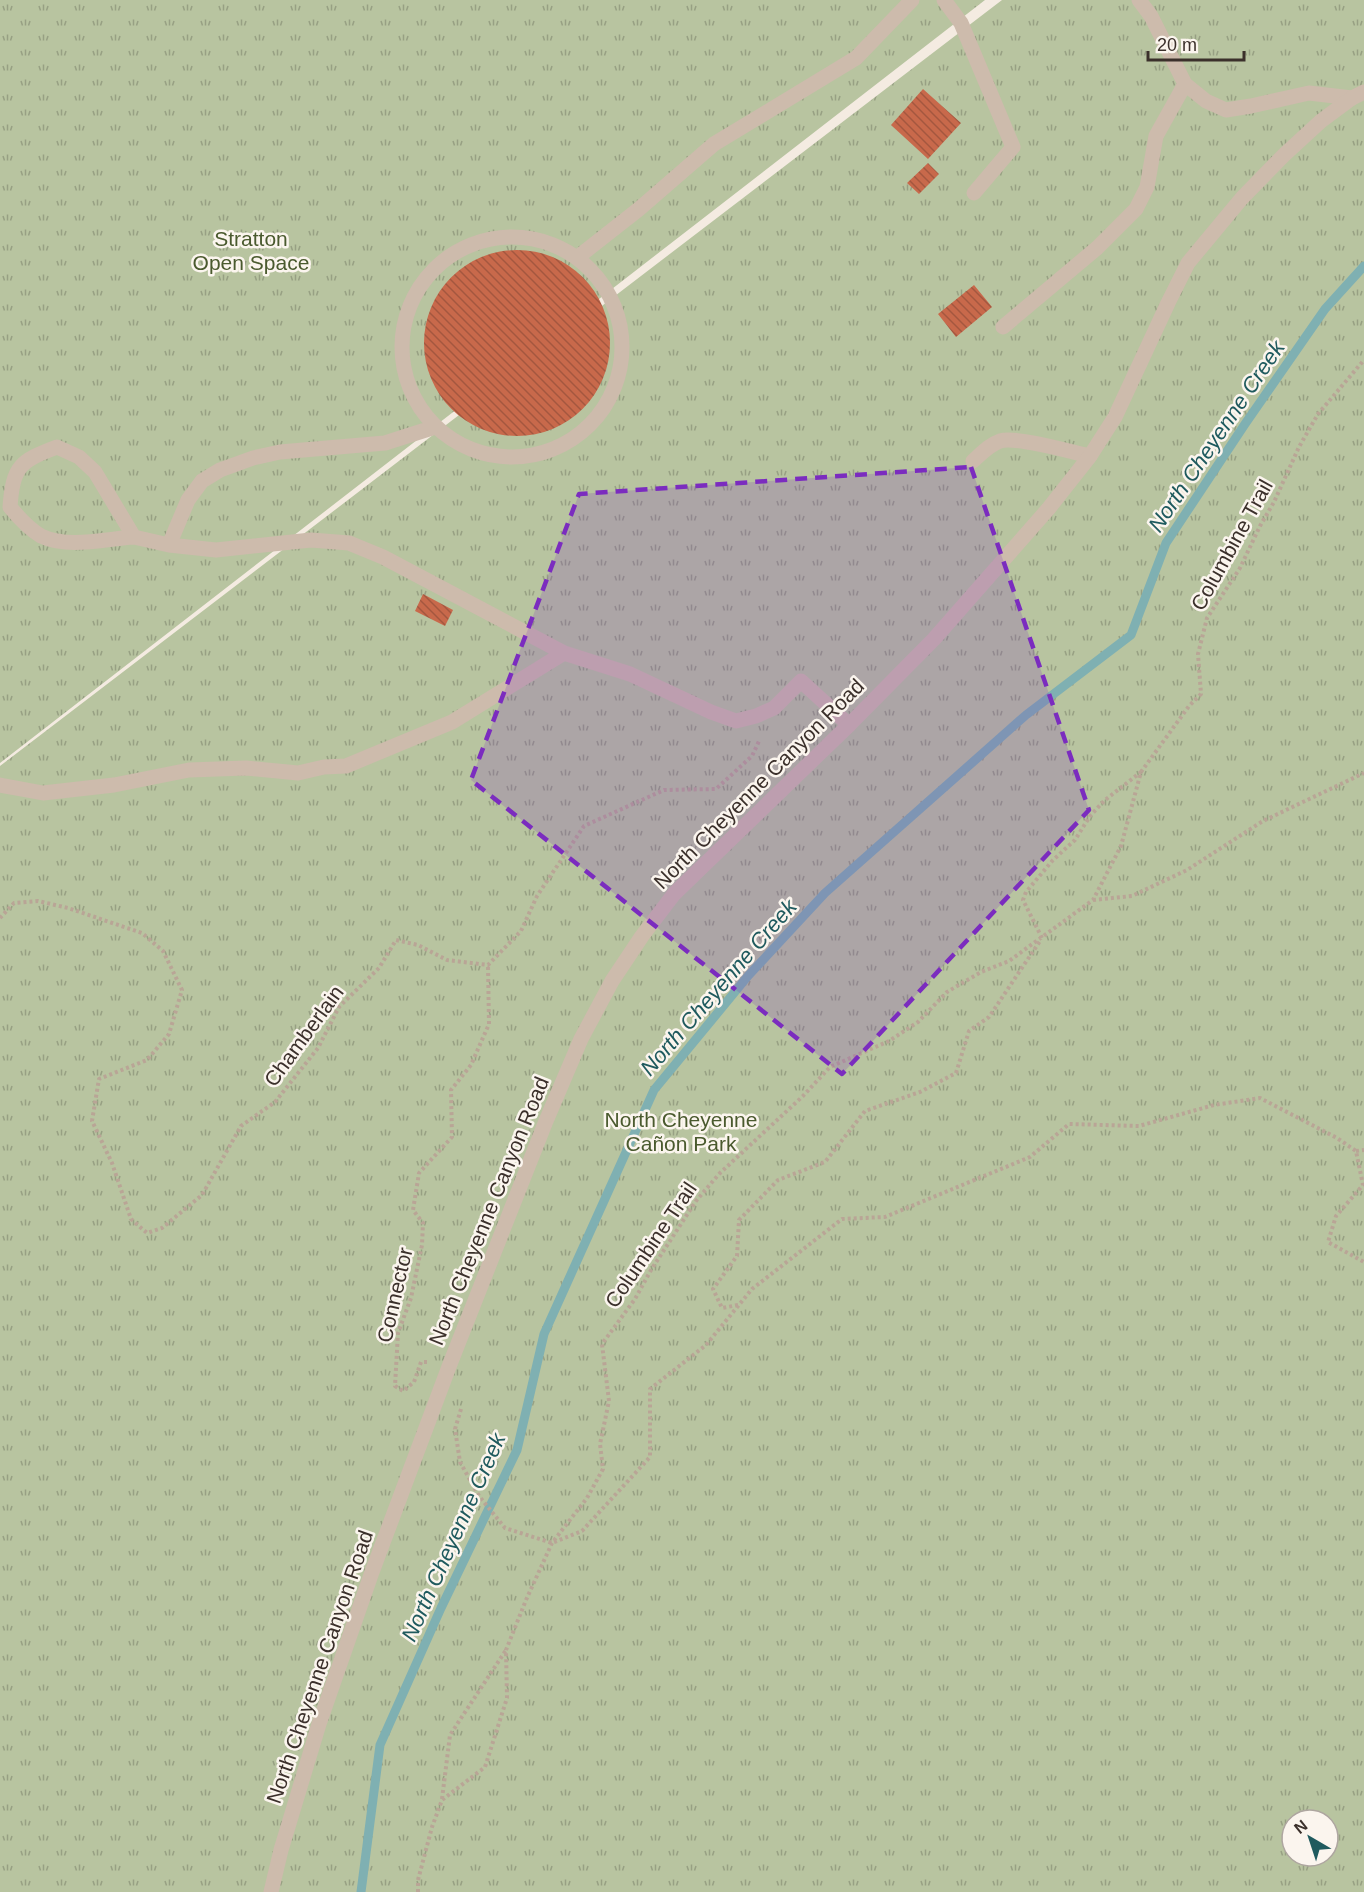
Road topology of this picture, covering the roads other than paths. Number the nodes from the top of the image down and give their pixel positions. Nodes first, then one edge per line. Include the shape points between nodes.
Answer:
1 (912, 0) edge
2 (944, 0) edge
3 (1139, 0) edge
4 (1185, 84) junction
5 (1358, 95) edge
6 (974, 193) dead end
7 (578, 257) junction
8 (1003, 327) dead end
9 (435, 427) junction
10 (1090, 456) junction
11 (973, 461) dead end
12 (134, 537) junction
13 (169, 545) junction
14 (564, 652) junction
15 (849, 724) junction
16 (0, 785) edge
17 (271, 1892) edge

1 - 7 street via 856,58 714,144
2 - 6 street via 961,23 1013,147
3 - 4 street
4 - 5 street via 1206,101 1226,110 1309,93
4 - 8 street via 1156,136 1148,187 1136,209 1097,248
5 - 10 street, North Cheyenne Canyon Road via 1321,121 1276,164 1188,263 1115,417
7 - 9 street via 551,243 514,237 485,240 447,257 424,280 407,311 401,357 413,397
7 - 9 street via 614,300 621,324 623,347 617,384 604,410 577,437 537,455 492,457 464,447
9 - 13 street via 385,443 280,453 220,470 202,481 188,500
10 - 11 street via 1003,440
10 - 15 street, North Cheyenne Canyon Road via 934,639
12 - 12 street via 95,472 79,457 57,447 33,456 18,468 10,507 23,523 42,536 67,542
12 - 13 street
13 - 14 street via 216,550 311,540 349,543
14 - 15 street via 630,674 736,721 774,708 801,681
14 - 16 street via 452,722 346,766 298,773 246,768 189,770 114,785 43,793
15 - 17 street, North Cheyenne Canyon Road via 674,894 612,981 581,1040 450,1364 372,1572 319,1724

